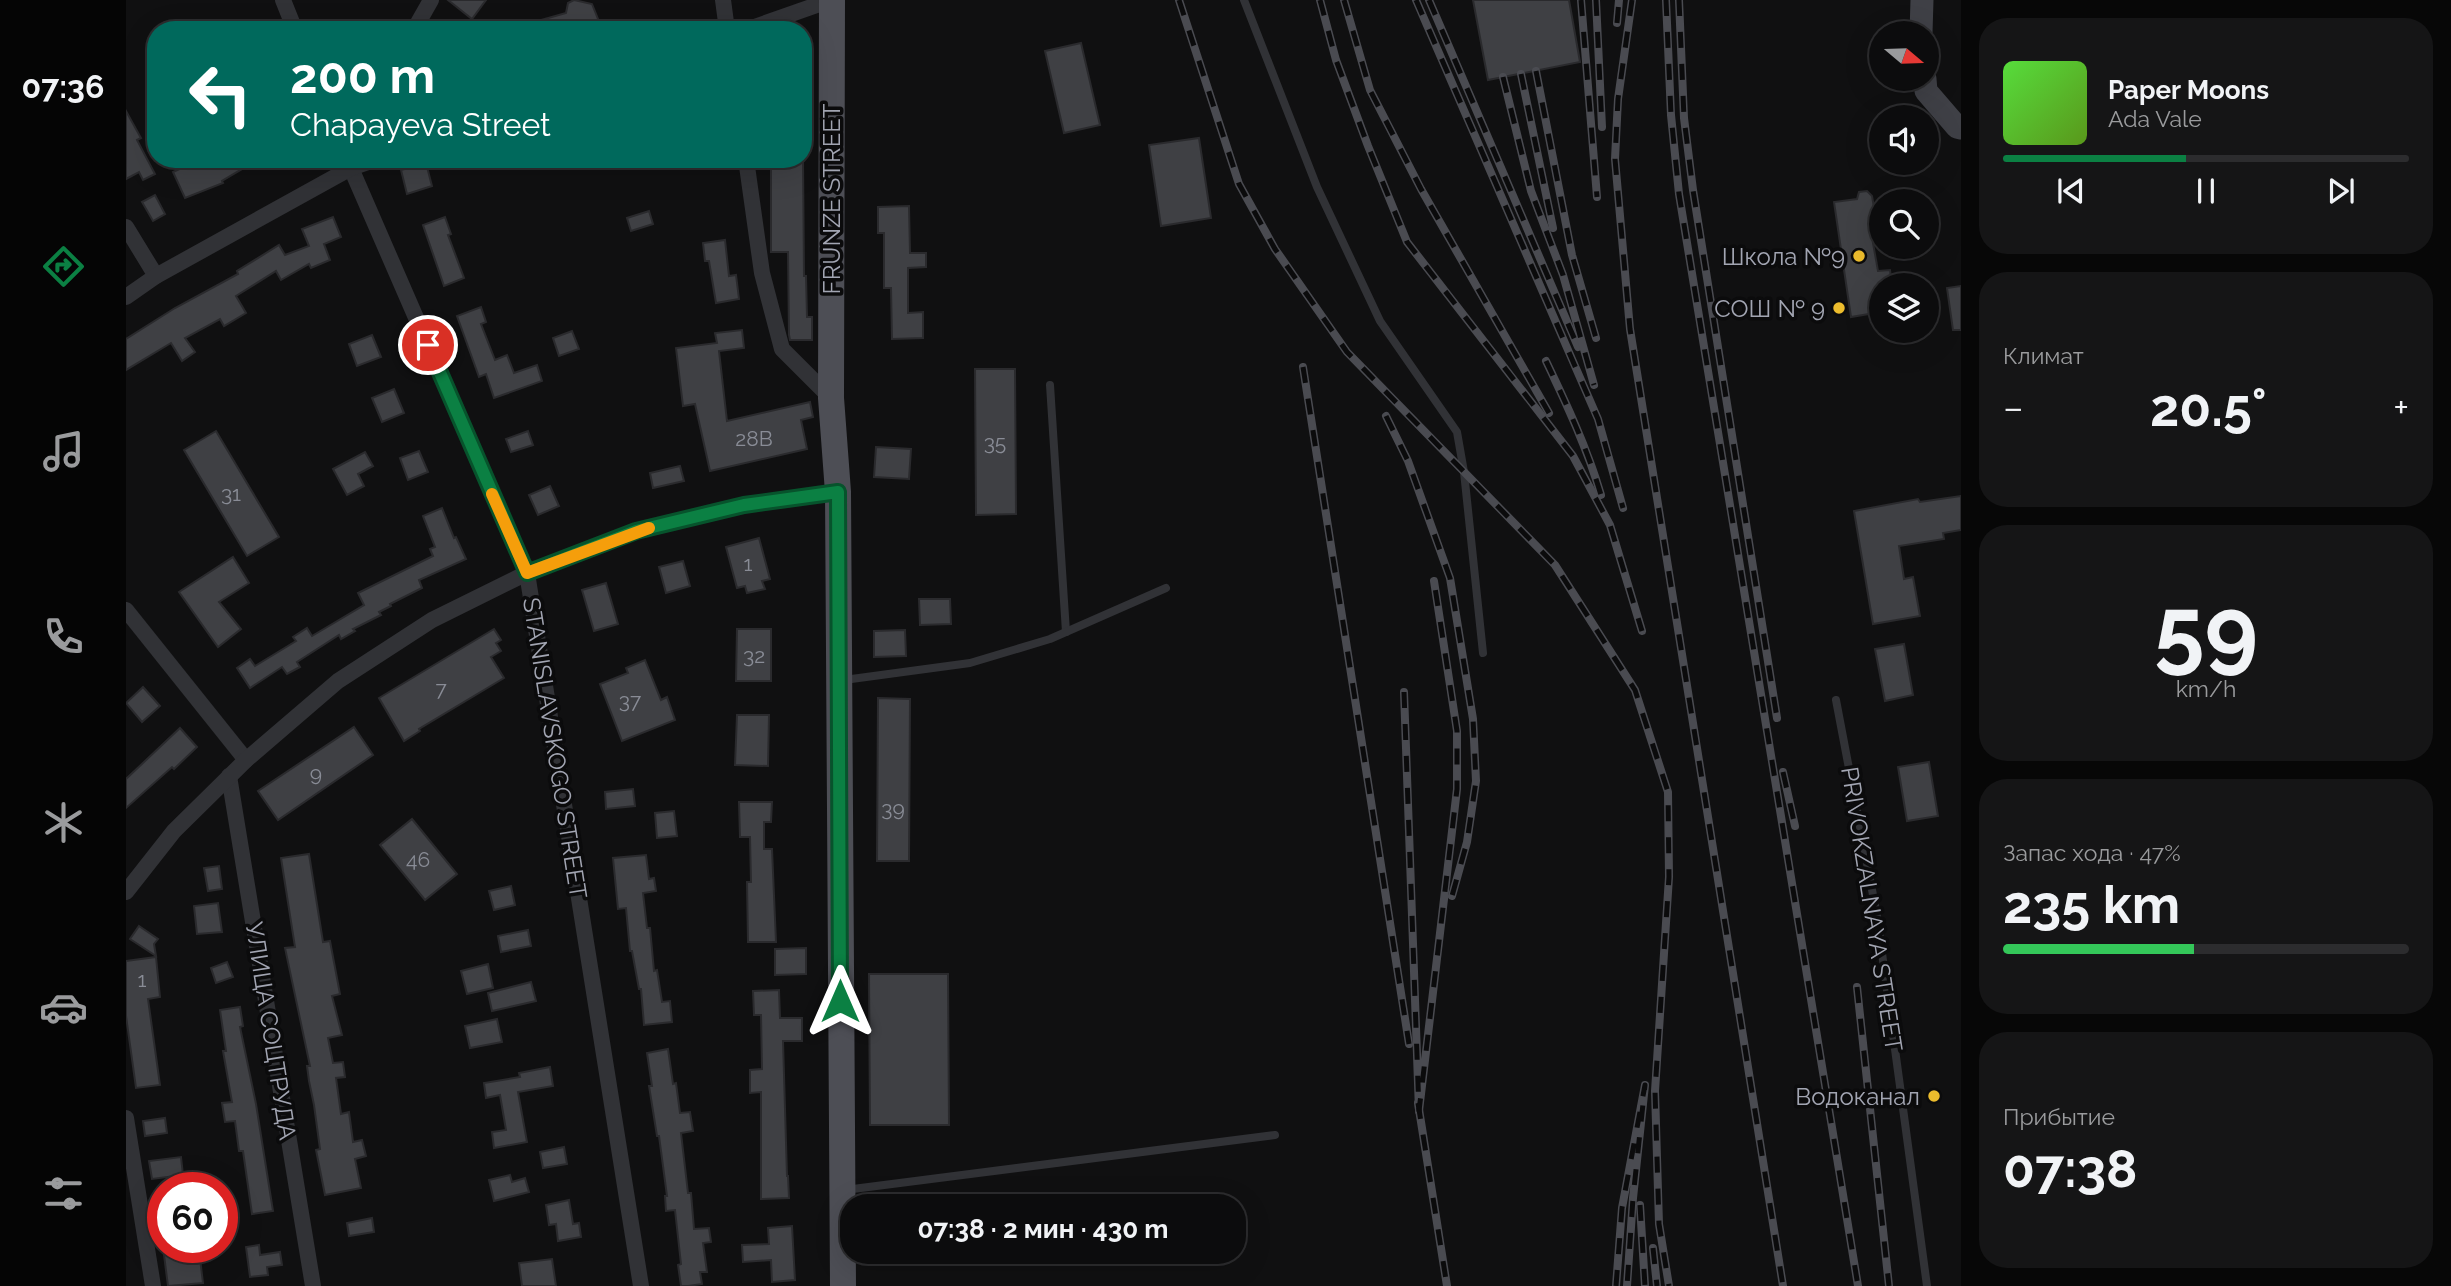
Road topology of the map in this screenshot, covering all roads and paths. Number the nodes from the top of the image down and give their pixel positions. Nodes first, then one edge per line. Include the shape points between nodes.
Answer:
1 (283, 0) edge
2 (431, 0) edge
3 (723, 0) edge
4 (831, 0) edge
5 (1244, 0) edge
6 (1922, 0) edge
7 (291, 21) edge
8 (419, 21) edge
9 (726, 21) edge
10 (772, 21) edge
11 (1921, 21) edge
12 (1926, 91) edge
13 (1961, 128) edge
14 (341, 168) edge
15 (354, 168) edge
16 (747, 168) edge
17 (126, 227) edge
18 (156, 276) junction
19 (126, 297) edge
20 (1051, 384) dead end
21 (831, 398) junction
22 (838, 492) junction
23 (527, 573) junction
24 (1166, 587) dead end
25 (126, 610) edge
26 (1066, 632) junction
27 (1483, 653) dead end
28 (838, 681) junction
29 (1836, 700) dead end
30 (246, 760) junction
31 (229, 776) junction
32 (126, 892) edge
33 (126, 1118) edge
34 (1275, 1135) dead end
35 (842, 1191) junction
36 (153, 1286) edge
37 (313, 1286) edge
38 (641, 1286) edge
39 (843, 1286) edge
40 (1927, 1286) edge

1 - 7 street
2 - 8 street
3 - 9 street
4 - 10 street
4 - 21 main road, FRUNZE STREET
5 - 27 lane via 1317,187 1380,321 1457,432
6 - 11 main road
12 - 13 main road
14 - 18 street
15 - 23 street, STANISLAVSKOGO STREET
16 - 21 street via 762,273 782,349
17 - 18 street
18 - 19 street
20 - 26 lane
21 - 22 main road, FRUNZE STREET
22 - 23 street via 744,505 636,531
22 - 28 main road, FRUNZE STREET
23 - 30 street via 432,620 338,681
23 - 38 street, STANISLAVSKOGO STREET
24 - 26 lane
25 - 30 street
26 - 28 lane via 970,663
28 - 35 main road, FRUNZE STREET
29 - 40 lane, PRIVOKZALNAYA STREET via 1877,916
30 - 31 street
31 - 32 street via 174,831
31 - 37 street, УЛИЦА СОЦТРУДА
33 - 36 street
34 - 35 lane
35 - 39 main road, FRUNZE STREET

